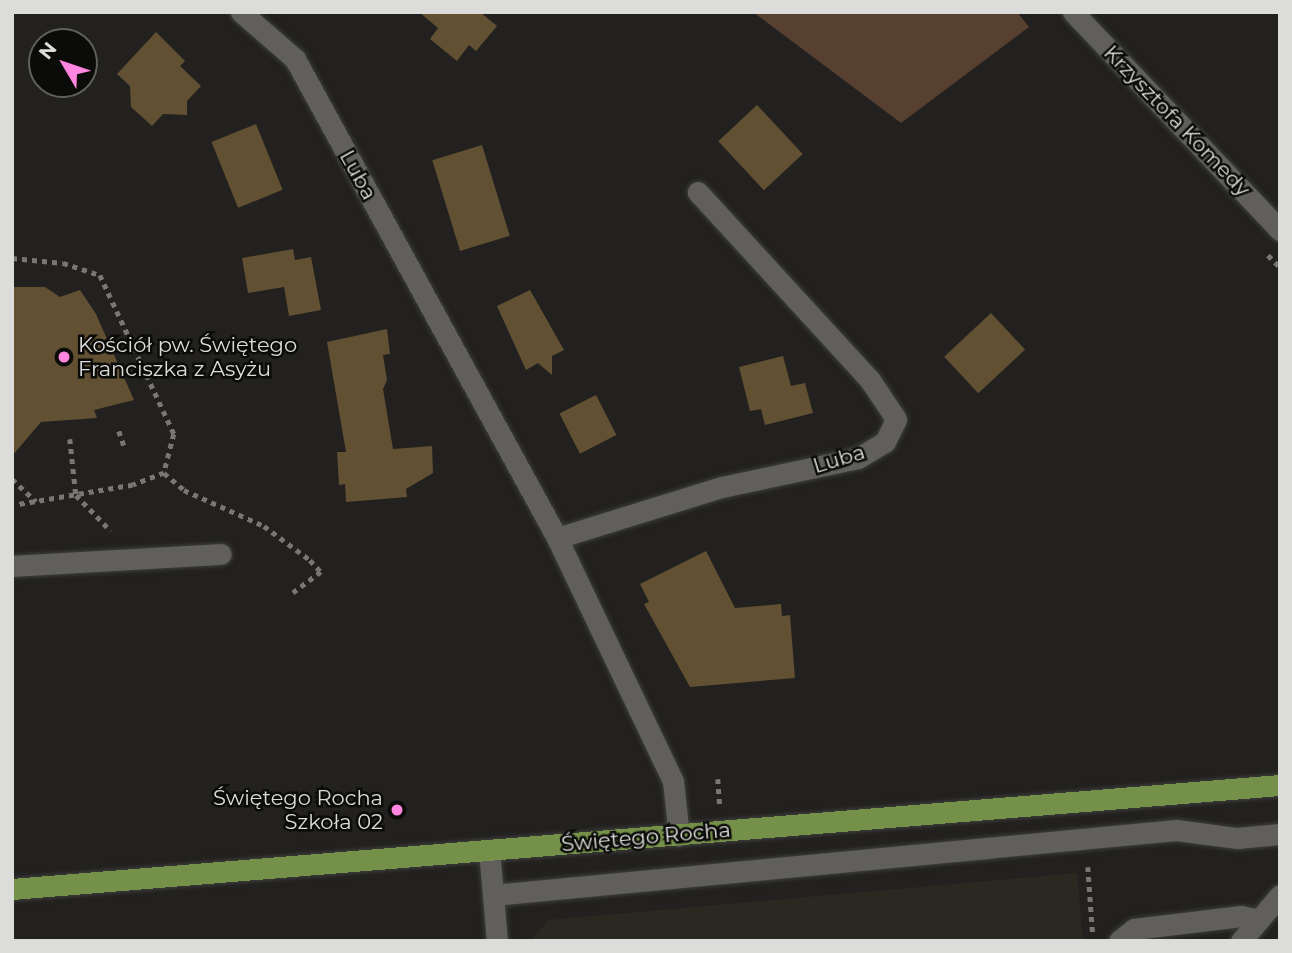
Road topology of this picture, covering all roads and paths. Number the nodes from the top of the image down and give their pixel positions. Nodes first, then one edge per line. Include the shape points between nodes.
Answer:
1 (241, 12) edge
2 (1073, 12) edge
3 (698, 192) dead end
4 (1280, 230) edge
5 (12, 258) edge
6 (119, 431) dead end
7 (69, 439) dead end
8 (125, 449) dead end
9 (164, 473) junction
10 (12, 479) edge
11 (76, 495) junction
12 (36, 502) junction
13 (16, 505) dead end
14 (111, 531) dead end
15 (557, 538) junction
16 (221, 554) dead end
17 (12, 566) edge
18 (293, 593) dead end
19 (719, 779) dead end
20 (1280, 785) edge
21 (721, 813) dead end
22 (1280, 834) edge
23 (679, 836) junction
24 (489, 850) junction
25 (1088, 867) dead end
26 (12, 889) edge
27 (493, 895) junction
28 (1280, 895) edge
29 (1258, 920) junction
30 (497, 941) edge
31 (1093, 941) edge
32 (1119, 941) edge
33 (1241, 941) edge

1 - 15 street, Luba via 295,59
2 - 4 street, Krzysztofa Komedy
3 - 15 street, Luba via 870,380 896,419 885,442 858,458 722,487
5 - 9 path via 63,262 100,275 174,434
6 - 8 path
7 - 11 path
9 - 11 path via 133,485
9 - 18 path via 184,490 264,526 310,560 321,572
10 - 12 path
11 - 12 path
11 - 14 path
12 - 13 path
15 - 23 street, Luba via 673,781
16 - 17 street
19 - 21 path
20 - 23 main road, Świętego Rocha
22 - 27 street via 1237,838 1176,830
23 - 24 main road, Świętego Rocha
24 - 26 main road, Świętego Rocha
24 - 27 street
25 - 31 path
27 - 30 street
28 - 29 street
29 - 32 street via 1241,916 1134,929
29 - 33 street

